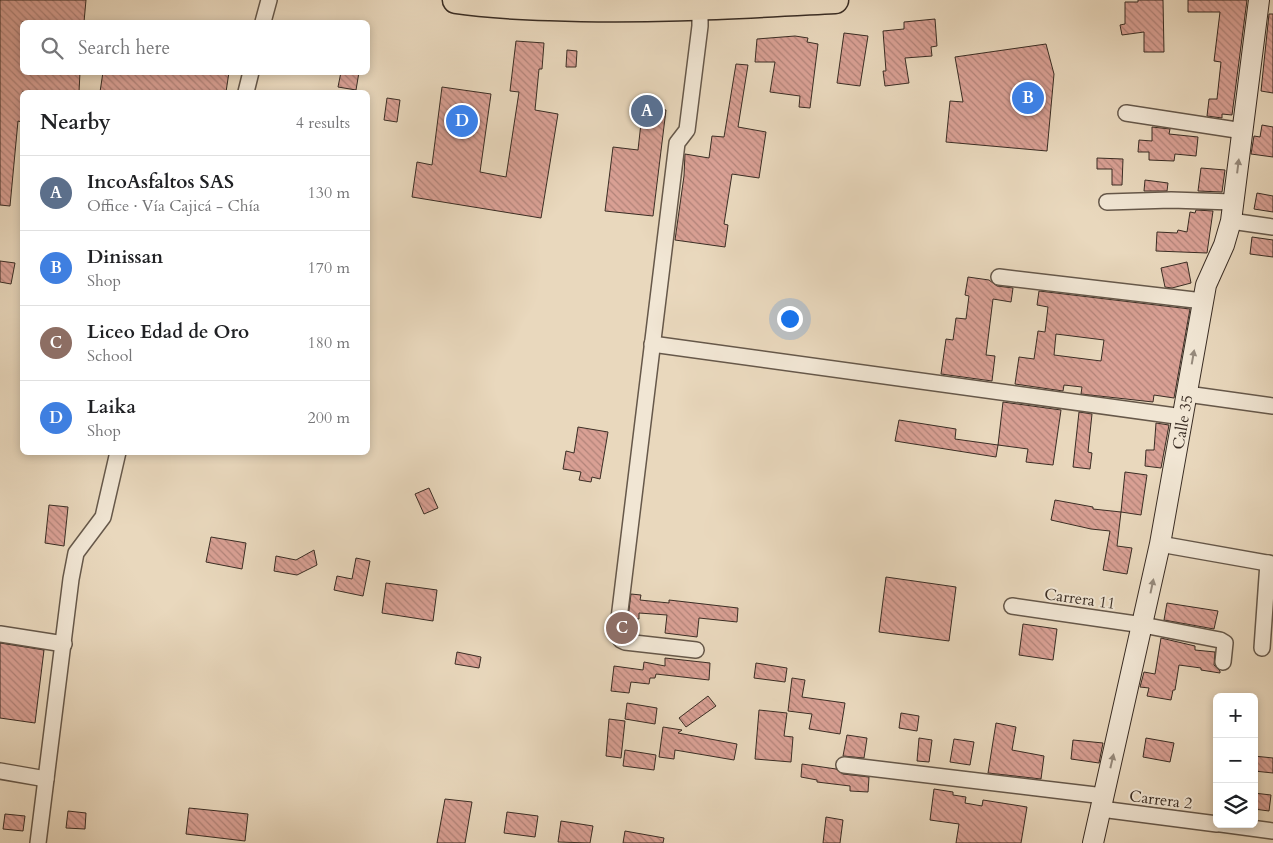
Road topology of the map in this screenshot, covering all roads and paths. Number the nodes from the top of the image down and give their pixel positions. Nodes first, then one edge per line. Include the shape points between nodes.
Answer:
1 (269, 0) edge
2 (456, 0) edge
3 (835, 0) edge
4 (1259, 0) edge
5 (700, 8) junction
6 (264, 20) edge
7 (250, 75) edge
8 (246, 90) edge
9 (1126, 113) dead end
10 (1242, 131) junction
11 (1107, 202) dead end
12 (1232, 212) junction
13 (1273, 227) edge
14 (999, 277) dead end
15 (1203, 301) junction
16 (652, 344) junction
17 (1187, 394) junction
18 (1273, 406) edge
19 (1183, 417) junction
20 (117, 455) edge
21 (1160, 544) junction
22 (1270, 564) edge
23 (1012, 606) dead end
24 (1143, 625) junction
25 (0, 634) edge
26 (64, 644) junction
27 (1262, 648) dead end
28 (696, 650) dead end
29 (1223, 662) dead end
30 (844, 765) dead end
31 (0, 771) edge
32 (46, 778) junction
33 (1103, 803) junction
34 (1213, 823) edge
35 (1251, 828) edge
36 (1273, 831) edge
37 (38, 843) edge
38 (1093, 843) edge

1 - 6 street
2 - 5 highway via 602,9
3 - 5 highway
4 - 10 street, Calle 35
5 - 16 street via 687,130 677,143
7 - 8 street
9 - 10 street
12 -> 10 street, Calle 35
11 - 12 street via 1172,200
12 - 13 street
12 - 15 street, Calle 35 via 1224,245 1206,285
14 - 15 street
17 -> 15 street, Calle 35
16 - 19 street
16 - 28 street via 617,635 625,642
17 - 18 street
17 - 19 street, Calle 35
19 - 21 street, Calle 35
20 - 26 street via 103,518 76,553
21 - 22 street
24 -> 21 street, Calle 35
22 - 27 street
23 - 24 street, Carrera 11
24 - 29 street, Carrera 11 via 1223,641
33 -> 24 street, Calle 35
25 - 26 street
26 - 32 street
30 - 33 street, Carrera 2
31 - 32 street
32 - 37 street
33 - 34 street, Carrera 2
33 - 38 street, Calle 35
35 - 36 street

